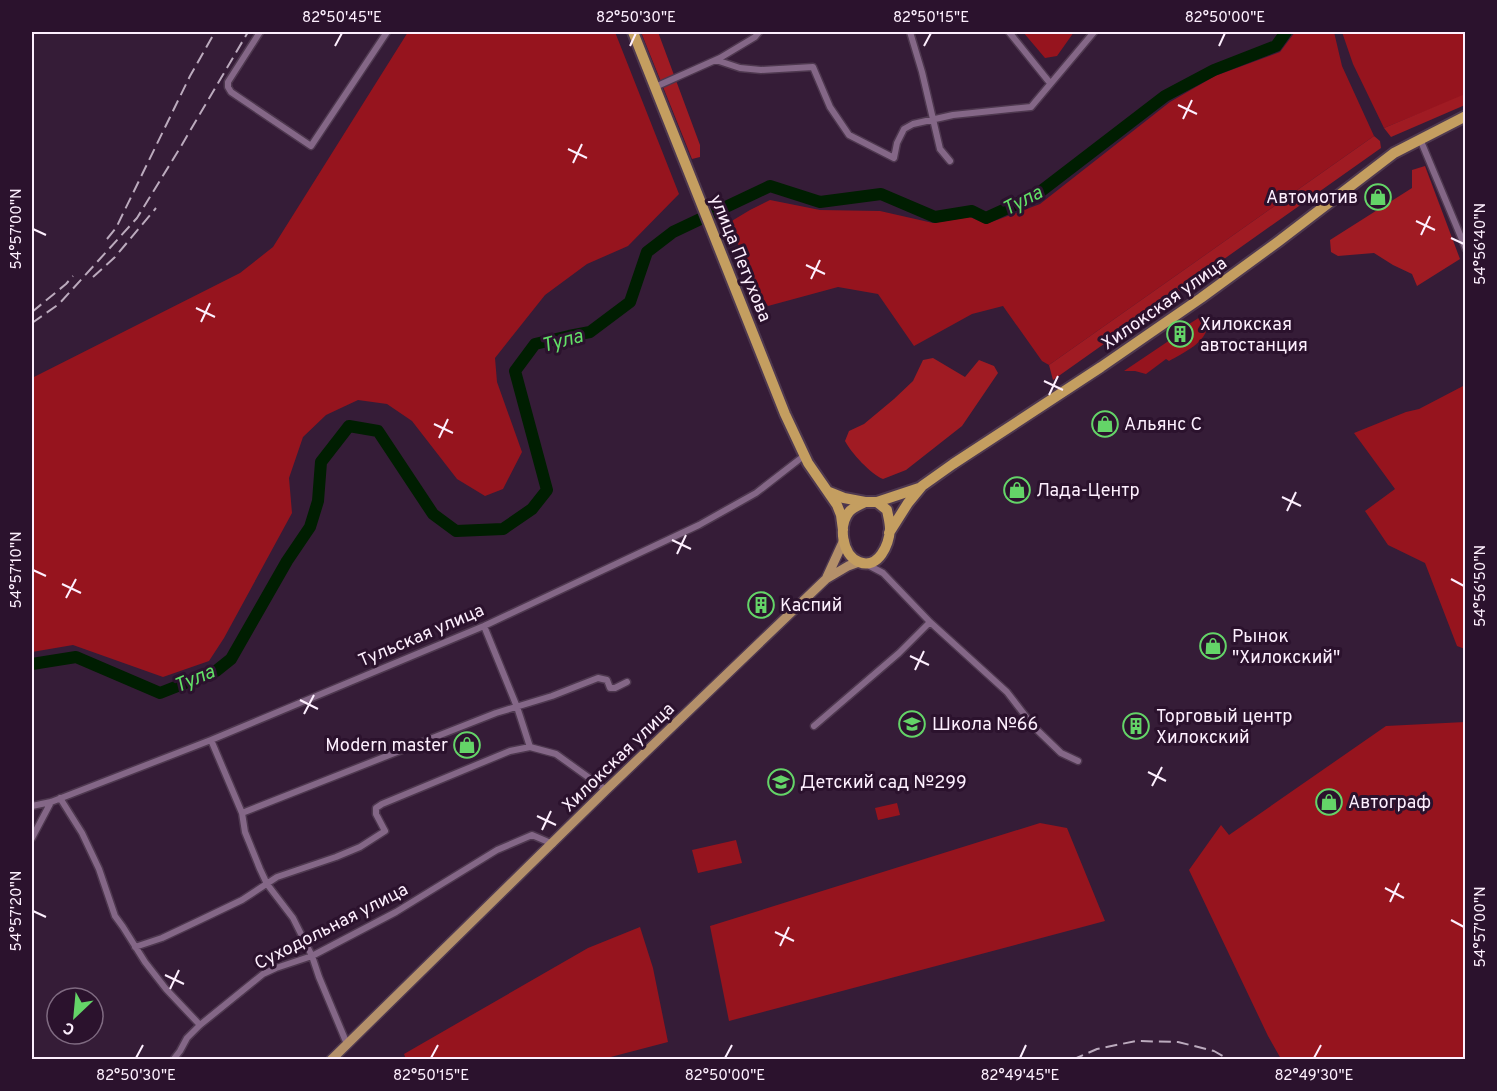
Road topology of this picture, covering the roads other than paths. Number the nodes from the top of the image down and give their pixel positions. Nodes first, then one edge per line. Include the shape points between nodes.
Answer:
1 (260, 32) edge
2 (387, 32) edge
3 (633, 32) edge
4 (759, 32) edge
5 (910, 32) edge
6 (1009, 32) edge
7 (1094, 32) edge
8 (716, 60) junction
9 (1050, 83) junction
10 (655, 87) junction
11 (1466, 116) edge
12 (933, 120) junction
13 (1420, 139) junction
14 (950, 161) dead end
15 (1466, 249) edge
16 (805, 455) junction
17 (922, 486) junction
18 (829, 492) junction
19 (865, 502) junction
20 (878, 502) junction
21 (889, 533) junction
22 (843, 535) junction
23 (882, 554) junction
24 (862, 563) junction
25 (883, 573) junction
26 (826, 579) junction
27 (930, 622) junction
28 (484, 626) junction
29 (627, 682) dead end
30 (517, 707) junction
31 (814, 726) dead end
32 (211, 740) junction
33 (530, 747) junction
34 (1078, 761) dead end
35 (606, 790) junction
36 (60, 798) junction
37 (51, 802) junction
38 (32, 806) edge
39 (243, 813) junction
40 (32, 838) edge
41 (553, 844) junction
42 (267, 884) junction
43 (135, 947) junction
44 (312, 956) junction
45 (200, 1025) junction
46 (347, 1044) junction
47 (180, 1051) junction
48 (173, 1059) edge
49 (184, 1059) edge
50 (332, 1059) edge

1 - 2 street via 228,87 311,146
3 - 10 highway, улица Петухова
4 - 8 street
5 - 12 street
6 - 9 street
7 - 9 street
8 - 10 street
8 - 12 street via 740,68 813,67 830,107 849,135 894,158 904,129
9 - 12 street via 1031,107
10 - 16 highway, улица Петухова via 785,414
11 - 13 highway, Хилокская улица
12 - 14 street via 940,149
13 - 15 street
13 - 17 highway, Хилокская улица via 1394,153 1192,304
16 - 18 highway, улица Петухова
16 - 28 street, Тульская улица via 756,493 699,525
17 - 20 highway
17 - 21 highway
18 - 19 highway
18 - 22 highway, улица Петухова via 841,515
19 - 20 highway
19 - 22 highway via 849,512
20 - 21 highway via 887,510
21 - 23 highway
22 - 24 highway via 846,549
22 - 26 main road
23 - 24 highway
23 - 25 street
24 - 25 street
24 - 26 main road
25 - 27 street
26 - 35 main road, Хилокская улица
27 - 31 street
27 - 34 street via 1007,692 1061,753
28 - 30 street
28 - 32 street, Тульская улица
29 - 30 street via 610,688 607,680 598,678
30 - 33 street
30 - 39 street
32 - 36 street, Тульская улица
32 - 39 street
33 - 35 street via 556,754
33 - 42 street via 510,751 382,804 376,808 376,814 385,831 360,847
35 - 41 main road, Хилокская улица
36 - 37 street, Тульская улица
36 - 43 street via 99,869 115,916
37 - 38 street, Тульская улица
37 - 40 street
39 - 42 street via 245,832
41 - 44 street, Суходольная улица via 532,835 517,840 396,912
41 - 46 main road, Хилокская улица
42 - 43 street via 196,922
42 - 44 street via 293,918
43 - 45 street via 166,989
44 - 45 street, Суходольная улица via 263,974
44 - 46 street
45 - 47 street, Суходольная улица
46 - 50 main road, Хилокская улица
47 - 48 street, Суходольная улица
47 - 49 street

